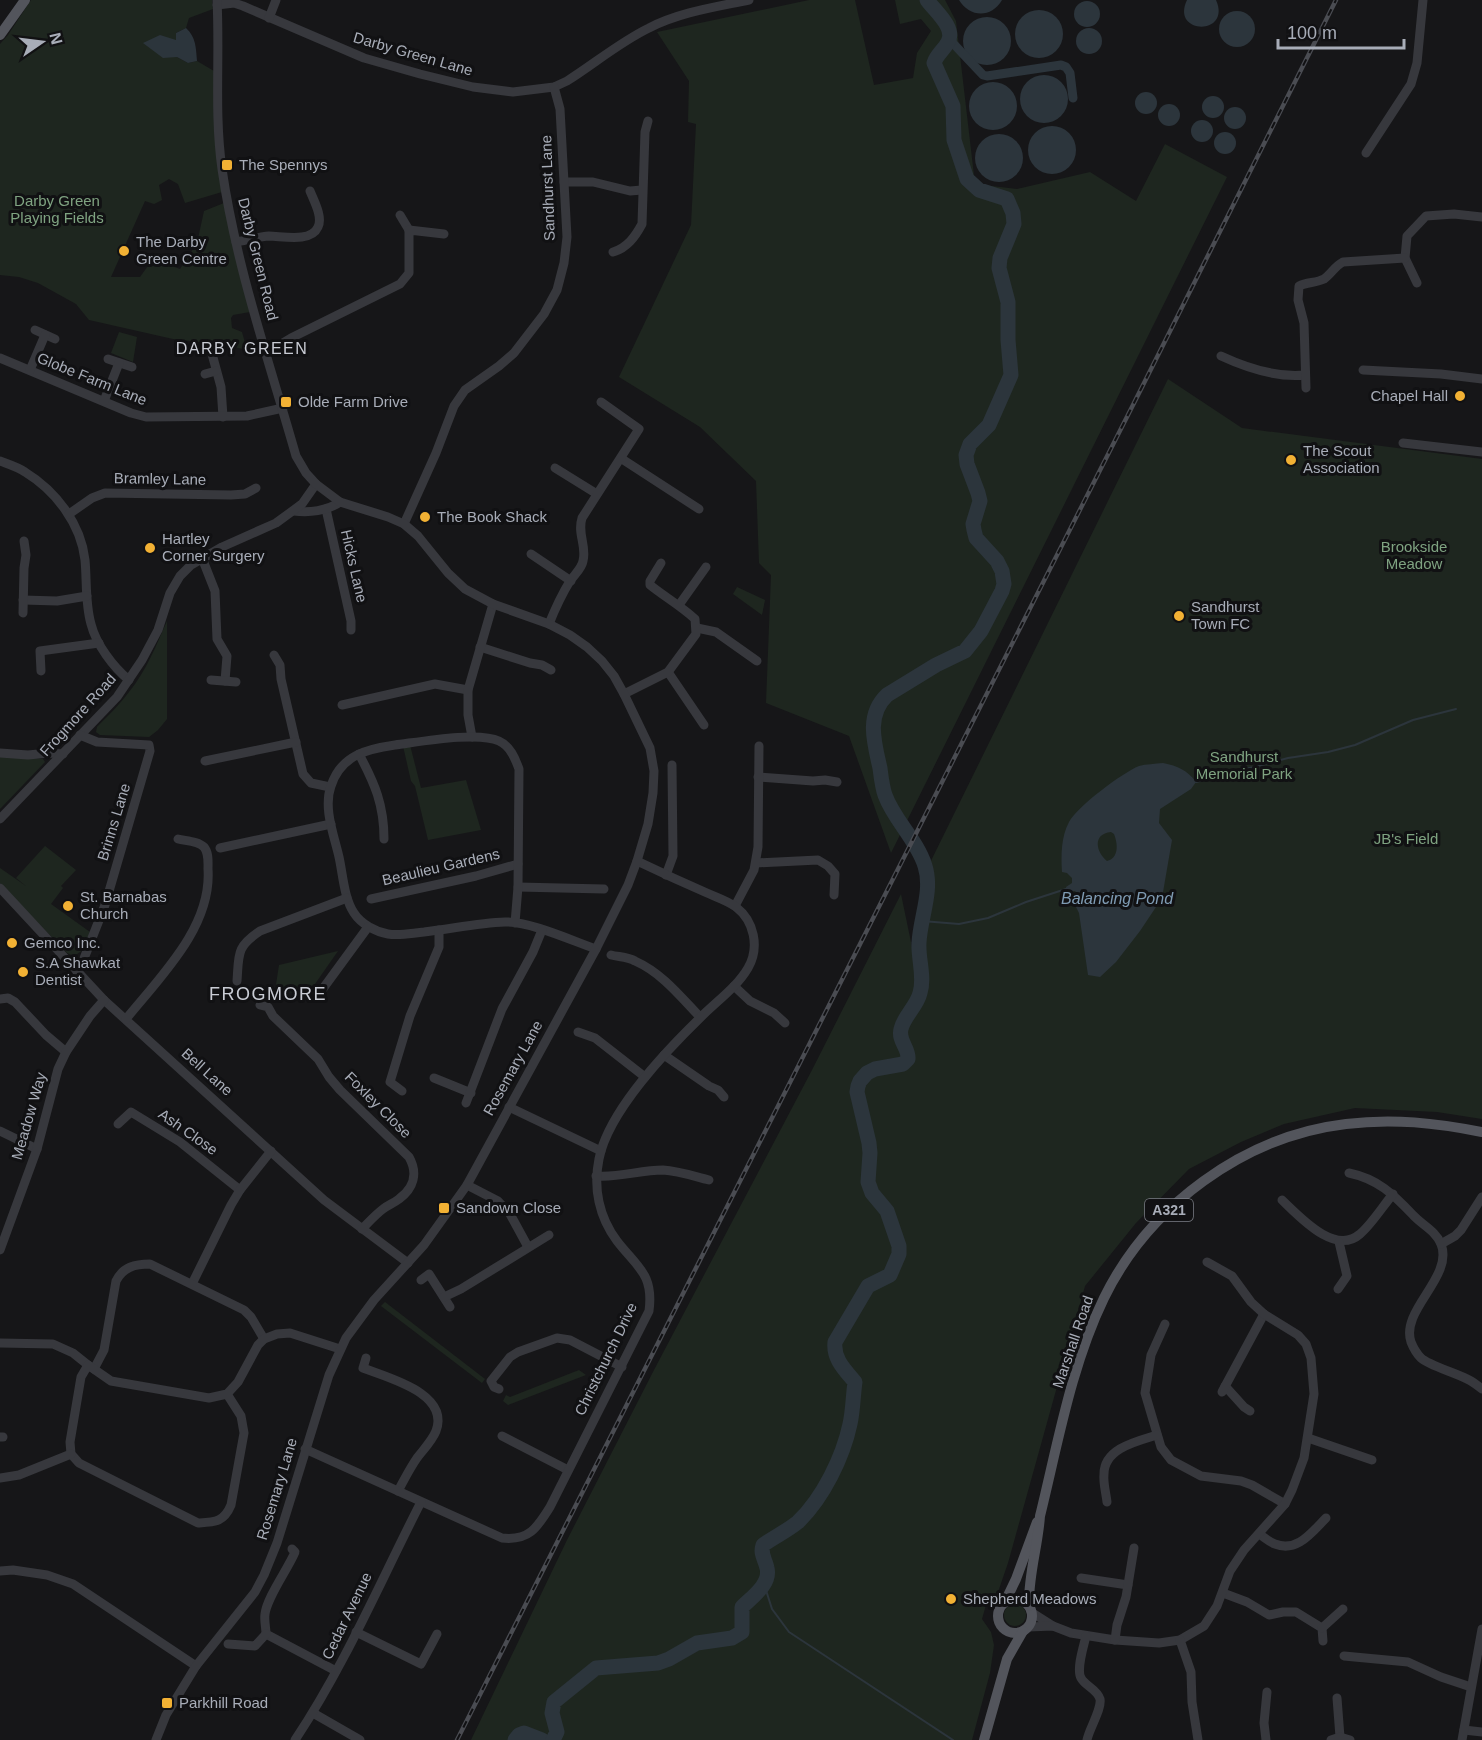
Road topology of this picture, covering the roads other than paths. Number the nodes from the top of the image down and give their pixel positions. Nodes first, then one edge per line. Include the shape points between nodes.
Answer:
1 (25, 0) edge
2 (276, 0) edge
3 (749, 0) edge
4 (1423, 0) edge
5 (217, 2) edge
6 (269, 18) junction
7 (0, 35) edge
8 (554, 87) junction
9 (648, 121) dead end
10 (1366, 153) dead end
11 (564, 182) junction
12 (642, 190) junction
13 (310, 191) dead end
14 (400, 215) dead end
15 (1482, 217) edge
16 (408, 230) junction
17 (444, 234) dead end
18 (236, 242) junction
19 (613, 252) dead end
20 (1405, 258) junction
21 (1417, 284) dead end
22 (34, 330) dead end
23 (45, 335) junction
24 (55, 339) dead end
25 (266, 353) junction
26 (212, 354) dead end
27 (1221, 356) dead end
28 (0, 358) edge
29 (108, 359) dead end
30 (119, 363) junction
31 (132, 367) dead end
32 (30, 370) junction
33 (1363, 370) dead end
34 (216, 371) junction
35 (205, 374) dead end
36 (1305, 375) junction
37 (1482, 379) edge
38 (1306, 388) dead end
39 (104, 401) junction
40 (601, 402) dead end
41 (283, 408) junction
42 (223, 417) junction
43 (1403, 443) dead end
44 (1482, 452) edge
45 (621, 459) junction
46 (0, 461) edge
47 (555, 468) dead end
48 (316, 484) junction
49 (256, 488) dead end
50 (597, 494) junction
51 (340, 502) junction
52 (326, 509) junction
53 (699, 509) dead end
54 (294, 511) junction
55 (69, 514) junction
56 (404, 524) junction
57 (24, 541) dead end
58 (531, 554) dead end
59 (202, 558) junction
60 (662, 563) dead end
61 (706, 567) dead end
62 (571, 581) junction
63 (87, 596) junction
64 (23, 600) junction
65 (493, 604) junction
66 (679, 605) junction
67 (23, 613) dead end
68 (549, 624) junction
69 (697, 628) junction
70 (351, 630) dead end
71 (99, 643) junction
72 (480, 647) junction
73 (274, 655) dead end
74 (757, 661) dead end
75 (551, 670) dead end
76 (40, 671) dead end
77 (668, 672) junction
78 (129, 680) junction
79 (211, 680) dead end
80 (225, 681) junction
81 (236, 682) dead end
82 (468, 690) junction
83 (624, 694) junction
84 (342, 705) dead end
85 (704, 725) dead end
86 (80, 735) junction
87 (472, 736) junction
88 (296, 742) junction
89 (759, 746) dead end
90 (0, 753) edge
91 (63, 754) junction
92 (359, 754) junction
93 (205, 761) dead end
94 (672, 765) dead end
95 (758, 777) junction
96 (837, 782) dead end
97 (330, 787) junction
98 (0, 819) edge
99 (331, 824) junction
100 (384, 839) dead end
101 (178, 840) dead end
102 (220, 848) dead end
103 (637, 861) junction
104 (756, 863) junction
105 (518, 864) junction
106 (666, 874) junction
107 (518, 887) junction
108 (0, 888) edge
109 (604, 889) dead end
110 (834, 895) dead end
111 (347, 897) junction
112 (371, 899) dead end
113 (735, 906) junction
114 (515, 922) junction
115 (368, 927) junction
116 (439, 930) junction
117 (542, 930) junction
118 (596, 949) junction
119 (611, 955) dead end
120 (77, 972) junction
121 (237, 981) dead end
122 (734, 986) junction
123 (319, 994) dead end
124 (0, 999) edge
125 (104, 1000) junction
126 (260, 1005) dead end
127 (700, 1017) junction
128 (126, 1019) junction
129 (785, 1023) dead end
130 (579, 1032) dead end
131 (66, 1052) junction
132 (664, 1055) junction
133 (645, 1077) junction
134 (434, 1078) dead end
135 (402, 1092) dead end
136 (471, 1093) junction
137 (724, 1097) dead end
138 (466, 1103) dead end
139 (509, 1107) junction
140 (118, 1124) dead end
141 (0, 1131) edge
142 (1482, 1132) edge
143 (37, 1149) junction
144 (271, 1151) junction
145 (601, 1151) junction
146 (1348, 1173) dead end
147 (596, 1176) junction
148 (709, 1180) dead end
149 (467, 1185) junction
150 (240, 1190) junction
151 (1393, 1194) junction
152 (1296, 1197) dead end
153 (1482, 1197) edge
154 (362, 1230) junction
155 (549, 1235) dead end
156 (1339, 1242) junction
157 (1441, 1244) junction
158 (528, 1247) junction
159 (0, 1250) edge
160 (1208, 1262) dead end
161 (408, 1263) junction
162 (421, 1280) dead end
163 (192, 1284) junction
164 (1338, 1289) dead end
165 (444, 1298) junction
166 (450, 1307) dead end
167 (1264, 1314) junction
168 (1165, 1324) dead end
169 (264, 1339) junction
170 (0, 1343) edge
171 (340, 1349) junction
172 (366, 1358) dead end
173 (622, 1366) junction
174 (91, 1367) junction
175 (499, 1389) dead end
176 (1482, 1389) edge
177 (227, 1394) junction
178 (1250, 1411) dead end
179 (1157, 1435) junction
180 (502, 1436) dead end
181 (1308, 1438) junction
182 (305, 1449) junction
183 (70, 1454) junction
184 (1372, 1460) dead end
185 (568, 1470) junction
186 (0, 1478) edge
187 (398, 1491) junction
188 (421, 1502) junction
189 (1107, 1502) dead end
190 (1285, 1504) junction
191 (1040, 1516) junction
192 (1326, 1518) dead end
193 (1259, 1534) junction
194 (1134, 1548) dead end
195 (292, 1550) dead end
196 (0, 1571) edge
197 (1081, 1578) dead end
198 (1128, 1585) junction
199 (1223, 1593) junction
200 (1005, 1602) junction
201 (1030, 1609) junction
202 (1343, 1609) dead end
203 (1053, 1626) junction
204 (1003, 1628) junction
205 (1322, 1628) junction
206 (1026, 1629) junction
207 (1482, 1629) edge
208 (356, 1632) junction
209 (266, 1634) junction
210 (437, 1634) dead end
211 (1086, 1636) junction
212 (1115, 1640) junction
213 (1180, 1640) junction
214 (1323, 1641) dead end
215 (228, 1644) dead end
216 (1344, 1656) dead end
217 (1007, 1659) junction
218 (421, 1664) junction
219 (196, 1666) junction
220 (336, 1671) junction
221 (417, 1674) dead end
222 (1471, 1687) junction
223 (1267, 1692) dead end
224 (1337, 1698) dead end
225 (313, 1713) junction
226 (1482, 1732) edge
227 (1463, 1735) edge
228 (1340, 1739) edge
229 (156, 1740) edge
230 (295, 1740) edge
231 (360, 1740) edge
232 (984, 1740) edge
233 (1087, 1740) edge
234 (1198, 1740) edge
235 (1266, 1740) edge

1 - 7 main road
2 - 6 street
3 - 8 street, Darby Green Lane via 690,13 649,28
4 - 10 street via 1411,84
5 - 6 street, Darby Green Lane via 234,3
5 - 18 street, Darby Green Road via 222,168
6 - 8 street, Darby Green Lane via 364,58 420,75 513,92
8 - 11 street, Sandhurst Lane via 560,109
9 - 12 street
11 - 12 street
11 - 56 street, Sandhurst Lane via 567,237 557,290 514,352 465,390 454,406
12 - 19 street via 642,224 635,237
13 - 18 street via 320,218 312,234
14 - 16 street
15 - 20 street via 1426,216 1407,236
16 - 17 street
16 - 25 street via 409,273 400,284
18 - 25 street, Darby Green Road
20 - 21 street
20 - 36 street via 1343,262 1326,278 1299,286
22 - 23 street
23 - 24 street
23 - 32 street
25 - 41 street, Darby Green Road
26 - 34 street
27 - 36 street via 1266,372 1291,377
28 - 32 street, Globe Farm Lane
29 - 30 street
30 - 31 street
30 - 39 street
32 - 39 street, Globe Farm Lane
33 - 37 street
34 - 35 street
34 - 42 street
36 - 38 street
39 - 42 street, Globe Farm Lane via 146,417
40 - 45 street via 639,429
41 - 42 street, Globe Farm Lane
41 - 48 street, Darby Green Road via 296,456
43 - 44 street
45 - 50 street
45 - 53 street
46 - 55 street via 24,471 46,487
47 - 50 street
48 - 51 street, Darby Green Road
48 - 54 street, Frogmore Road
49 - 55 street, Bramley Lane via 231,495 105,493
50 - 62 street via 582,518 583,564
51 - 52 street, Frogmore Road
51 - 56 street, Rosemary Lane
52 - 54 street, Frogmore Road
52 - 70 street, Hicks Lane
54 - 59 street, Frogmore Road
55 - 63 street via 85,558
56 - 65 street, Rosemary Lane via 465,589
57 - 64 street
58 - 62 street
59 - 78 street, Frogmore Road via 180,576 158,630
59 - 80 street via 215,591 217,639 227,656
60 - 66 street via 650,585
61 - 66 street
62 - 68 street
63 - 64 street via 57,601
63 - 71 street via 91,625
64 - 67 street
65 - 68 street, Rosemary Lane
65 - 72 street
66 - 69 street via 695,619
68 - 83 street, Rosemary Lane via 587,646 614,676
69 - 74 street via 716,632
69 - 77 street
71 - 76 street via 40,651
71 - 78 street
72 - 75 street
72 - 82 street
73 - 88 street via 280,665
77 - 83 street
77 - 85 street
78 - 86 street, Frogmore Road
79 - 80 street
80 - 81 street
82 - 84 street via 435,684
82 - 87 street
83 - 103 street, Rosemary Lane via 650,748 654,771 648,824
86 - 91 street, Frogmore Road
86 - 120 street, Brinns Lane via 97,742 149,745 150,751 105,905
87 - 92 street, Beaulieu Gardens via 376,748
87 - 105 street, Beaulieu Gardens via 501,741 514,755 519,769
88 - 93 street
88 - 97 street via 307,780
89 - 95 street
90 - 91 street
91 - 98 street, Frogmore Road
92 - 97 street, Beaulieu Gardens via 347,760
92 - 100 street via 374,782 384,820
94 - 106 street via 673,856
95 - 96 street
95 - 104 street
97 - 99 street
99 - 102 street
99 - 111 street
101 - 128 street via 197,843 207,853 207,896 186,943
103 - 106 street
103 - 118 street, Rosemary Lane
104 - 110 street via 818,860 835,874
104 - 113 street
105 - 107 street, Beaulieu Gardens
105 - 112 street, Beaulieu Gardens
106 - 113 street
107 - 109 street
107 - 114 street, Beaulieu Gardens
108 - 120 street, Bell Lane
111 - 115 street via 354,914
111 - 121 street via 260,931 249,939 238,957
113 - 122 street, Christchurch Drive via 750,923 755,946 748,967
114 - 116 street
114 - 117 street
115 - 116 street via 391,935
115 - 123 street
116 - 135 street via 439,947 410,1016 390,1082
117 - 118 street
117 - 136 street via 502,1009
118 - 139 street, Rosemary Lane
119 - 127 street via 633,960 653,971
120 - 125 street, Bell Lane
122 - 127 street, Christchurch Drive
122 - 129 street
124 - 131 street via 15,1002
125 - 128 street, Bell Lane
125 - 131 street, Meadow Way
126 - 154 street, Foxley Close via 268,1007 273,1017 318,1059 329,1077 409,1157 414,1167 414,1179 407,1193 382,1209
127 - 132 street, Christchurch Drive
128 - 144 street, Bell Lane
130 - 133 street via 595,1038
131 - 143 street, Meadow Way
132 - 133 street, Christchurch Drive
132 - 137 street
133 - 145 street, Christchurch Drive
134 - 136 street
136 - 138 street
139 - 145 street
139 - 149 street, Rosemary Lane
140 - 150 street, Ash Close via 131,1112 180,1142
141 - 143 street
142 - 191 main road, Marshall Road / A321 via 1392,1121 1317,1129 1272,1143 1237,1160 1182,1197 1131,1253 1099,1308 1078,1365
143 - 159 street, Meadow Way
144 - 150 street
144 - 154 street, Bell Lane
145 - 147 street, Christchurch Drive
146 - 151 street via 1365,1171
147 - 148 street via 660,1170
147 - 173 street, Christchurch Drive via 597,1196 605,1220 615,1239 642,1270 650,1290 649,1311
149 - 158 street via 498,1201
149 - 161 street, Rosemary Lane
150 - 163 street
151 - 156 street via 1360,1235
151 - 157 street
152 - 156 street via 1286,1203 1325,1236
153 - 157 street via 1461,1230
154 - 161 street, Bell Lane
155 - 158 street
156 - 164 street via 1347,1276
157 - 176 street via 1444,1256 1414,1317 1409,1333 1411,1344 1421,1359 1469,1379
158 - 165 street
160 - 167 street via 1232,1276
161 - 171 street, Rosemary Lane via 360,1318
162 - 165 street via 429,1274
163 - 169 street via 244,1310
163 - 174 street via 150,1264 129,1267 120,1274 104,1350
165 - 166 street
167 - 178 street via 1223,1389
167 - 181 street via 1298,1335 1311,1358 1314,1394
168 - 179 street via 1151,1355 1145,1394
169 - 171 street via 290,1333
169 - 177 street
170 - 174 street via 53,1344
171 - 182 street, Rosemary Lane
172 - 187 street via 363,1368 418,1391 435,1409 435,1434
173 - 175 street via 570,1340 557,1338 510,1358 492,1381
173 - 185 street, Christchurch Drive
174 - 177 street via 111,1381 209,1398
174 - 183 street via 81,1377
177 - 183 street via 241,1416 244,1433 231,1505 227,1516 214,1522 198,1523 79,1463
179 - 189 street via 1121,1447 1109,1459 1103,1472
179 - 190 street via 1171,1460 1181,1466 1202,1476 1252,1485
180 - 185 street
181 - 184 street
181 - 190 street
182 - 187 street, Christchurch Drive
182 - 219 street, Rosemary Lane via 277,1543 260,1583
183 - 186 street via 19,1475
185 - 188 street, Christchurch Drive via 540,1523 517,1538 490,1534
187 - 188 street, Christchurch Drive
188 - 208 street, Cedar Avenue
190 - 193 street
191 - 200 main road, Marshall Road / A321
191 - 201 main road, Marshall Road / A321 via 1029,1588
192 - 193 street via 1300,1544 1287,1547
193 - 199 street via 1230,1571
194 - 198 street
195 - 209 street via 295,1552 265,1614
196 - 219 street via 47,1575 73,1584
197 - 198 street
198 - 212 street
199 - 205 street via 1269,1614 1296,1612
199 - 213 street via 1204,1626
200 - 201 main road via 1019,1599
200 - 204 main road, A321 via 998,1614
201 - 203 street
201 - 206 main road, A321 via 1032,1618
202 - 205 street
203 - 206 street
203 - 211 street
204 - 206 main road via 1013,1633
204 - 217 main road, A321
205 - 214 street
206 - 217 main road, A321
207 - 222 street
208 - 218 street
208 - 220 street, Cedar Avenue
209 - 215 street via 255,1646
209 - 220 street
210 - 218 street
211 - 212 street
211 - 233 street via 1079,1670 1081,1678 1100,1698
212 - 213 street
213 - 234 street via 1191,1672
216 - 222 street via 1408,1662
217 - 232 main road, A321
218 - 221 street
219 - 229 street, Rosemary Lane via 166,1715
220 - 225 street, Cedar Avenue
222 - 227 street
223 - 235 street
224 - 228 street
225 - 230 street, Cedar Avenue
225 - 231 street
226 - 227 street

